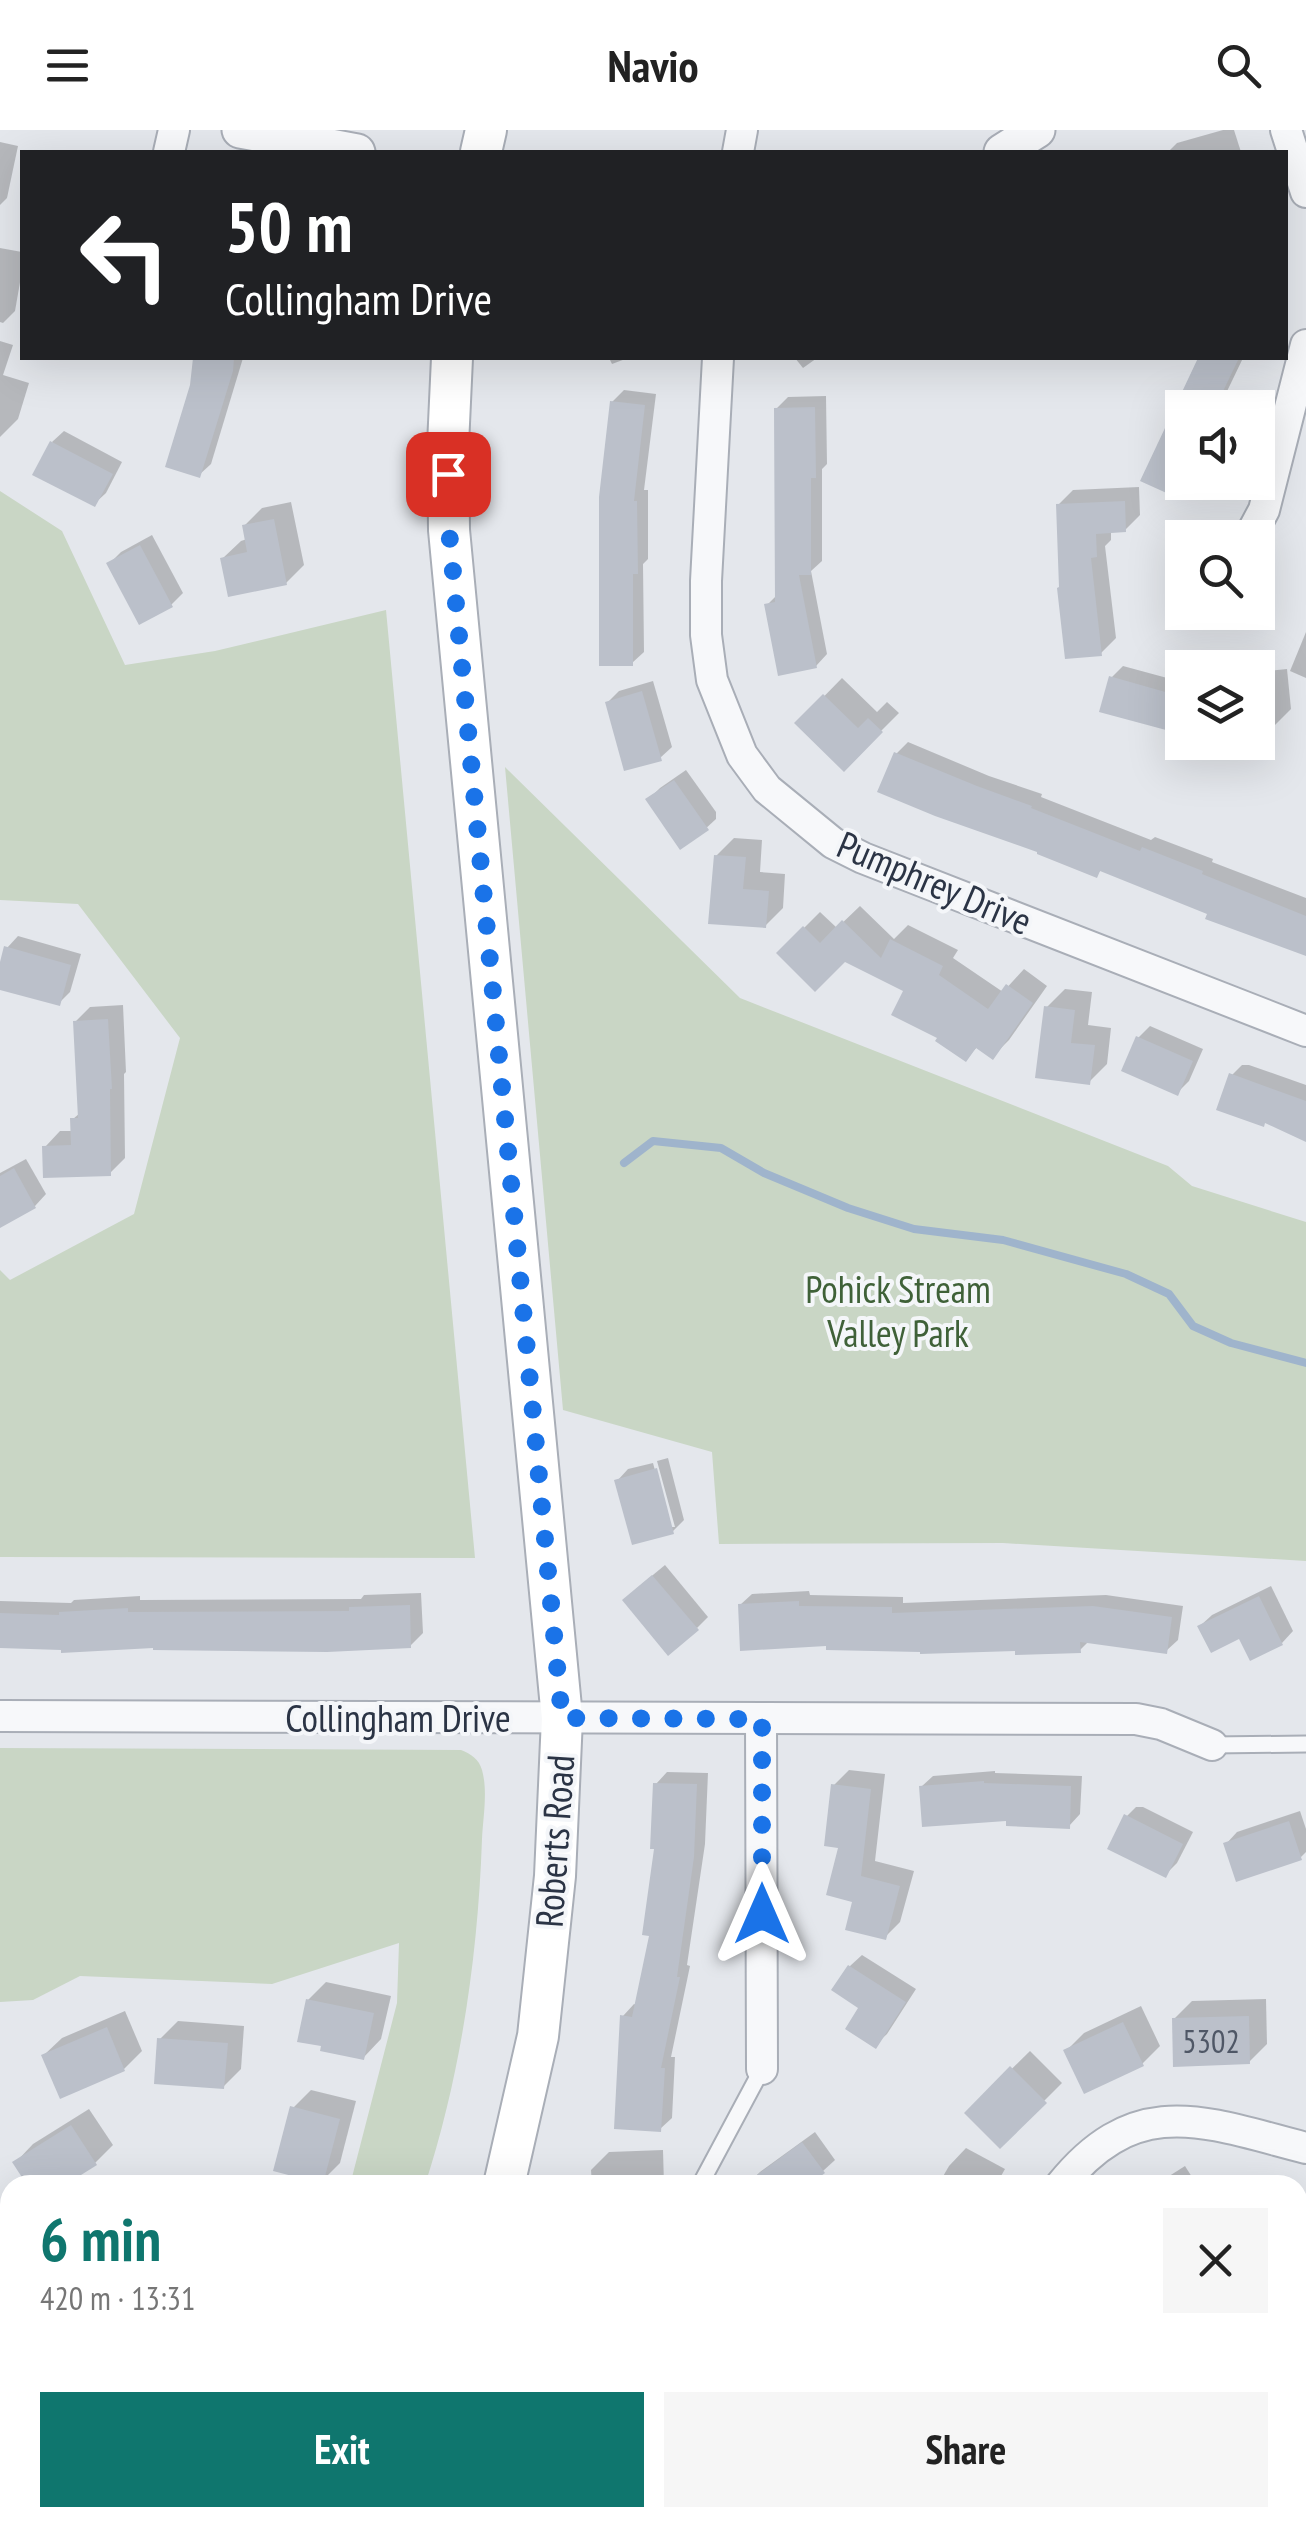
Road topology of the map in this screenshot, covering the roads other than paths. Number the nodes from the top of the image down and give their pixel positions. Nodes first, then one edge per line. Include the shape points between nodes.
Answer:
1 (240, 130) edge
2 (1037, 130) edge
3 (1286, 130) edge
4 (346, 150) edge
5 (1005, 150) edge
6 (1306, 192) edge
7 (1306, 345) edge
8 (452, 360) edge
9 (718, 360) edge
10 (1258, 520) edge
11 (1306, 1031) edge
12 (0, 1716) edge
13 (562, 1718) junction
14 (762, 1719) junction
15 (1306, 1744) edge
16 (1212, 1745) joint
17 (762, 2069) joint
18 (1306, 2148) edge
19 (506, 2175) edge
20 (705, 2175) edge
21 (1069, 2175) edge

1 - 4 street
2 - 5 street
3 - 6 street
7 - 10 street
8 - 13 main road, Roberts Road via 449,530
9 - 11 street, Pumphrey Drive via 706,636 712,680 742,755 767,790 833,844 862,858
12 - 13 street, Collingham Drive
13 - 14 street, Collingham Drive
13 - 19 main road, Roberts Road via 538,2036
14 - 16 street, Collingham Drive via 1136,1719
14 - 17 street
15 - 16 lane
17 - 20 lane
18 - 21 street via 1181,2120 1114,2136

